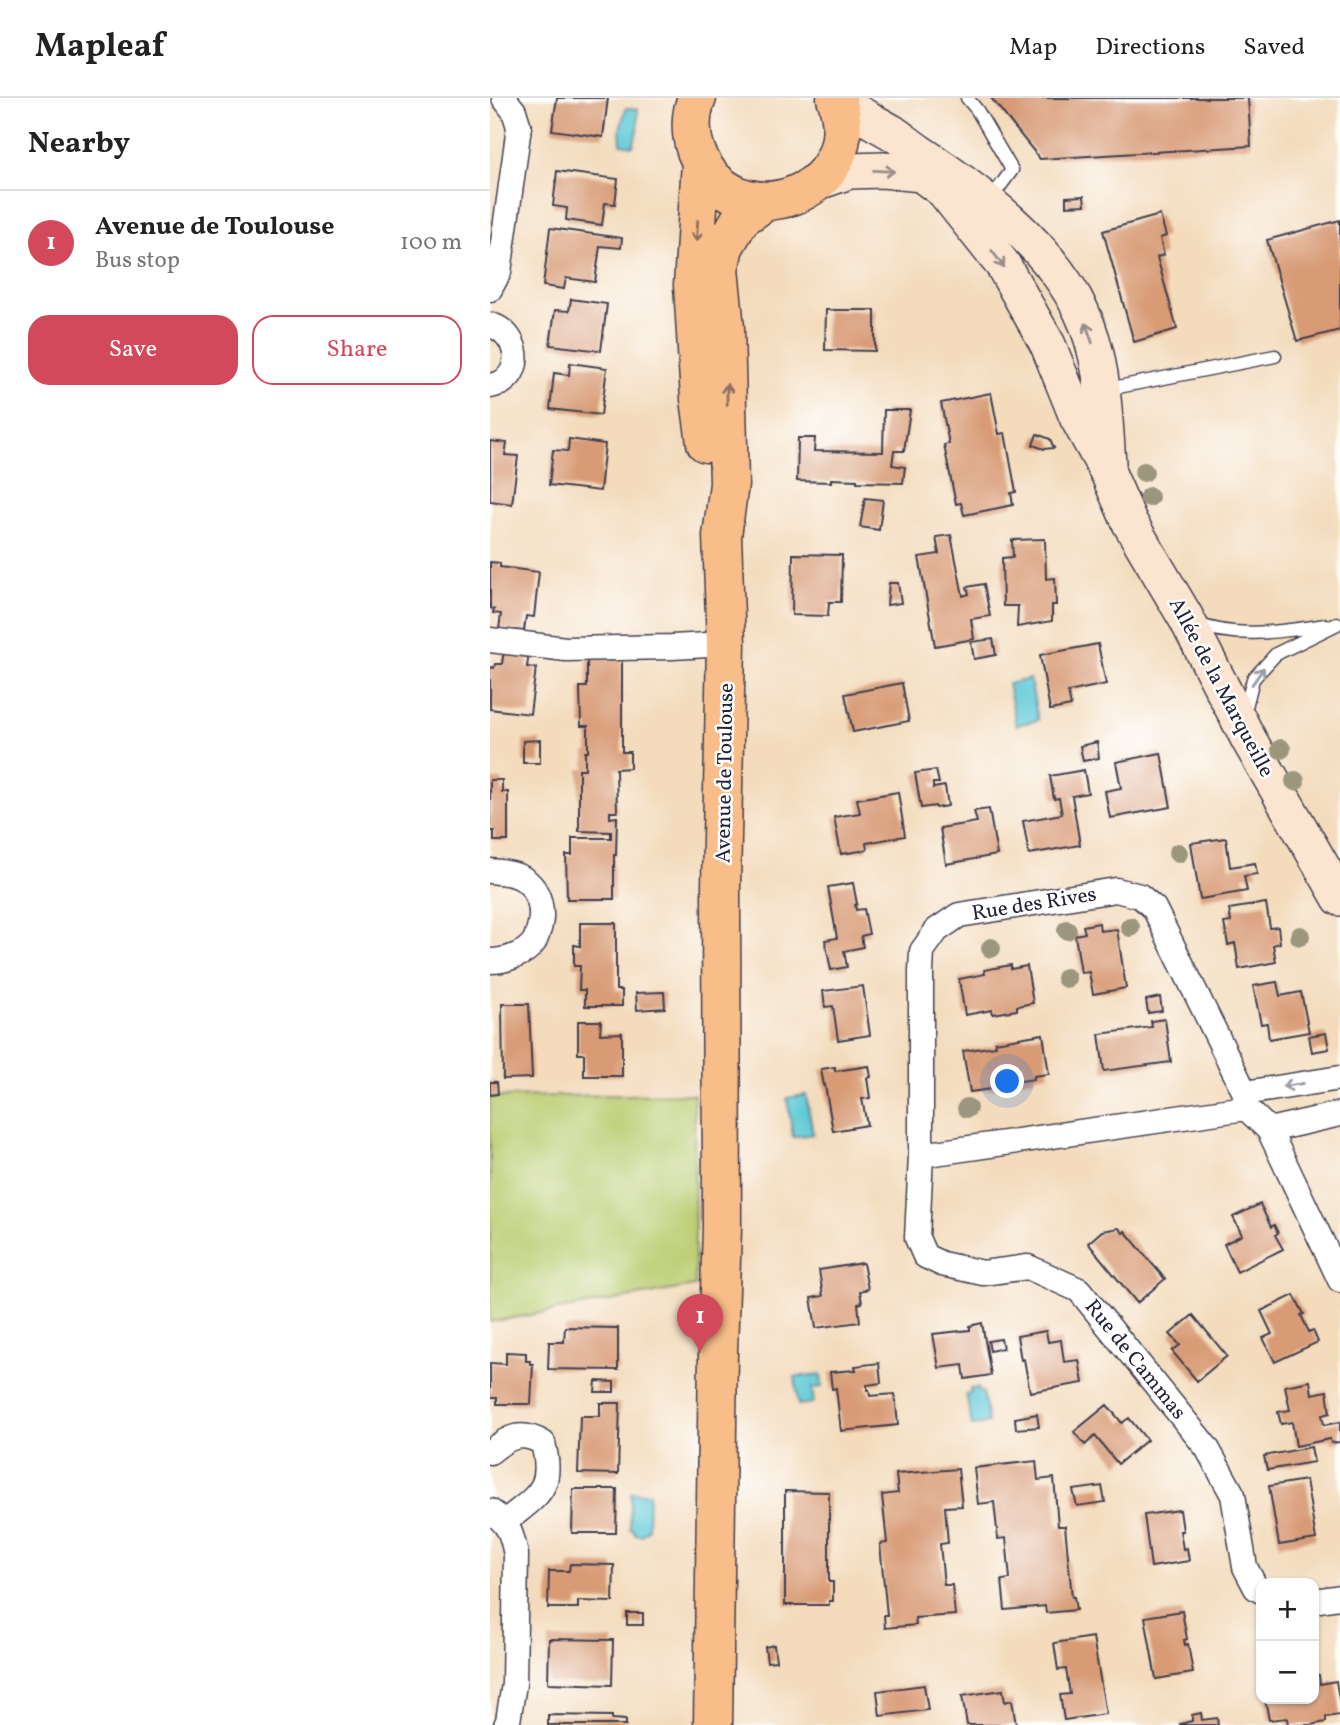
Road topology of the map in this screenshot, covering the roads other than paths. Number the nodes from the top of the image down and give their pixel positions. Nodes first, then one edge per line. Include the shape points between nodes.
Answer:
1 (504, 98) edge
2 (698, 98) edge
3 (967, 98) edge
4 (837, 99) edge
5 (701, 162) junction
6 (818, 182) junction
7 (766, 201) junction
8 (972, 203) junction
9 (490, 289) edge
10 (490, 325) edge
11 (1275, 356) dead end
12 (490, 386) edge
13 (1103, 390) junction
14 (1108, 473) junction
15 (722, 536) junction
16 (1186, 618) junction
17 (1338, 623) edge
18 (490, 640) edge
19 (726, 644) junction
20 (1249, 740) junction
21 (490, 871) edge
22 (1340, 898) edge
23 (490, 961) edge
24 (1340, 1078) edge
25 (1246, 1101) junction
26 (1340, 1114) edge
27 (1269, 1130) junction
28 (921, 1155) junction
29 (1340, 1280) edge
30 (490, 1452) edge
31 (497, 1517) edge
32 (1256, 1588) edge
33 (1340, 1597) edge
34 (1319, 1600) edge
35 (508, 1724) edge
36 (713, 1725) edge

1 - 9 street via 519,127 499,272
2 - 5 main road via 691,123
3 - 8 lane via 1012,170
4 - 6 main road via 842,118 838,153
4 - 8 street, Allée de la Marqueille via 951,173
5 - 7 main road via 728,190
5 -> 15 main road, Avenue de Toulouse via 695,326 711,489
6 - 7 main road via 794,196
6 -> 8 street, Allée de la Marqueille via 849,171 921,174
15 -> 7 main road, Avenue de Toulouse via 729,484 719,269 724,247 741,218
13 -> 8 street, Allée de la Marqueille via 1082,312 1060,276 1035,247
8 -> 14 street, Allée de la Marqueille via 1048,345 1077,417
10 - 12 street via 503,330 516,353 509,376
11 - 13 lane
13 - 14 street, Allée de la Marqueille
14 - 16 street, Allée de la Marqueille via 1130,523
15 - 19 main road, Avenue de Toulouse
16 - 17 lane via 1227,631 1266,633
16 - 20 street, Allée de la Marqueille
20 -> 17 lane via 1245,711 1253,679 1276,654
18 - 19 street via 566,649
19 - 36 main road, Avenue de Toulouse
20 - 22 street, Allée de la Marqueille
21 - 23 street via 519,876 532,885 540,901 541,924 534,942 518,955
24 -> 25 street
25 - 27 street
25 - 28 street
25 - 28 street, Rue des Rives via 1154,908 1140,896 1116,890 959,915 937,930 922,951
26 - 27 street
27 - 29 street
28 - 32 street, Rue de Cammas via 917,1238 925,1256 984,1273 1028,1267 1079,1290 1208,1448 1233,1495 1245,1567
30 - 31 street via 523,1435 543,1443 548,1461 541,1492
31 - 35 street via 512,1537 516,1555 514,1684
33 - 34 street

